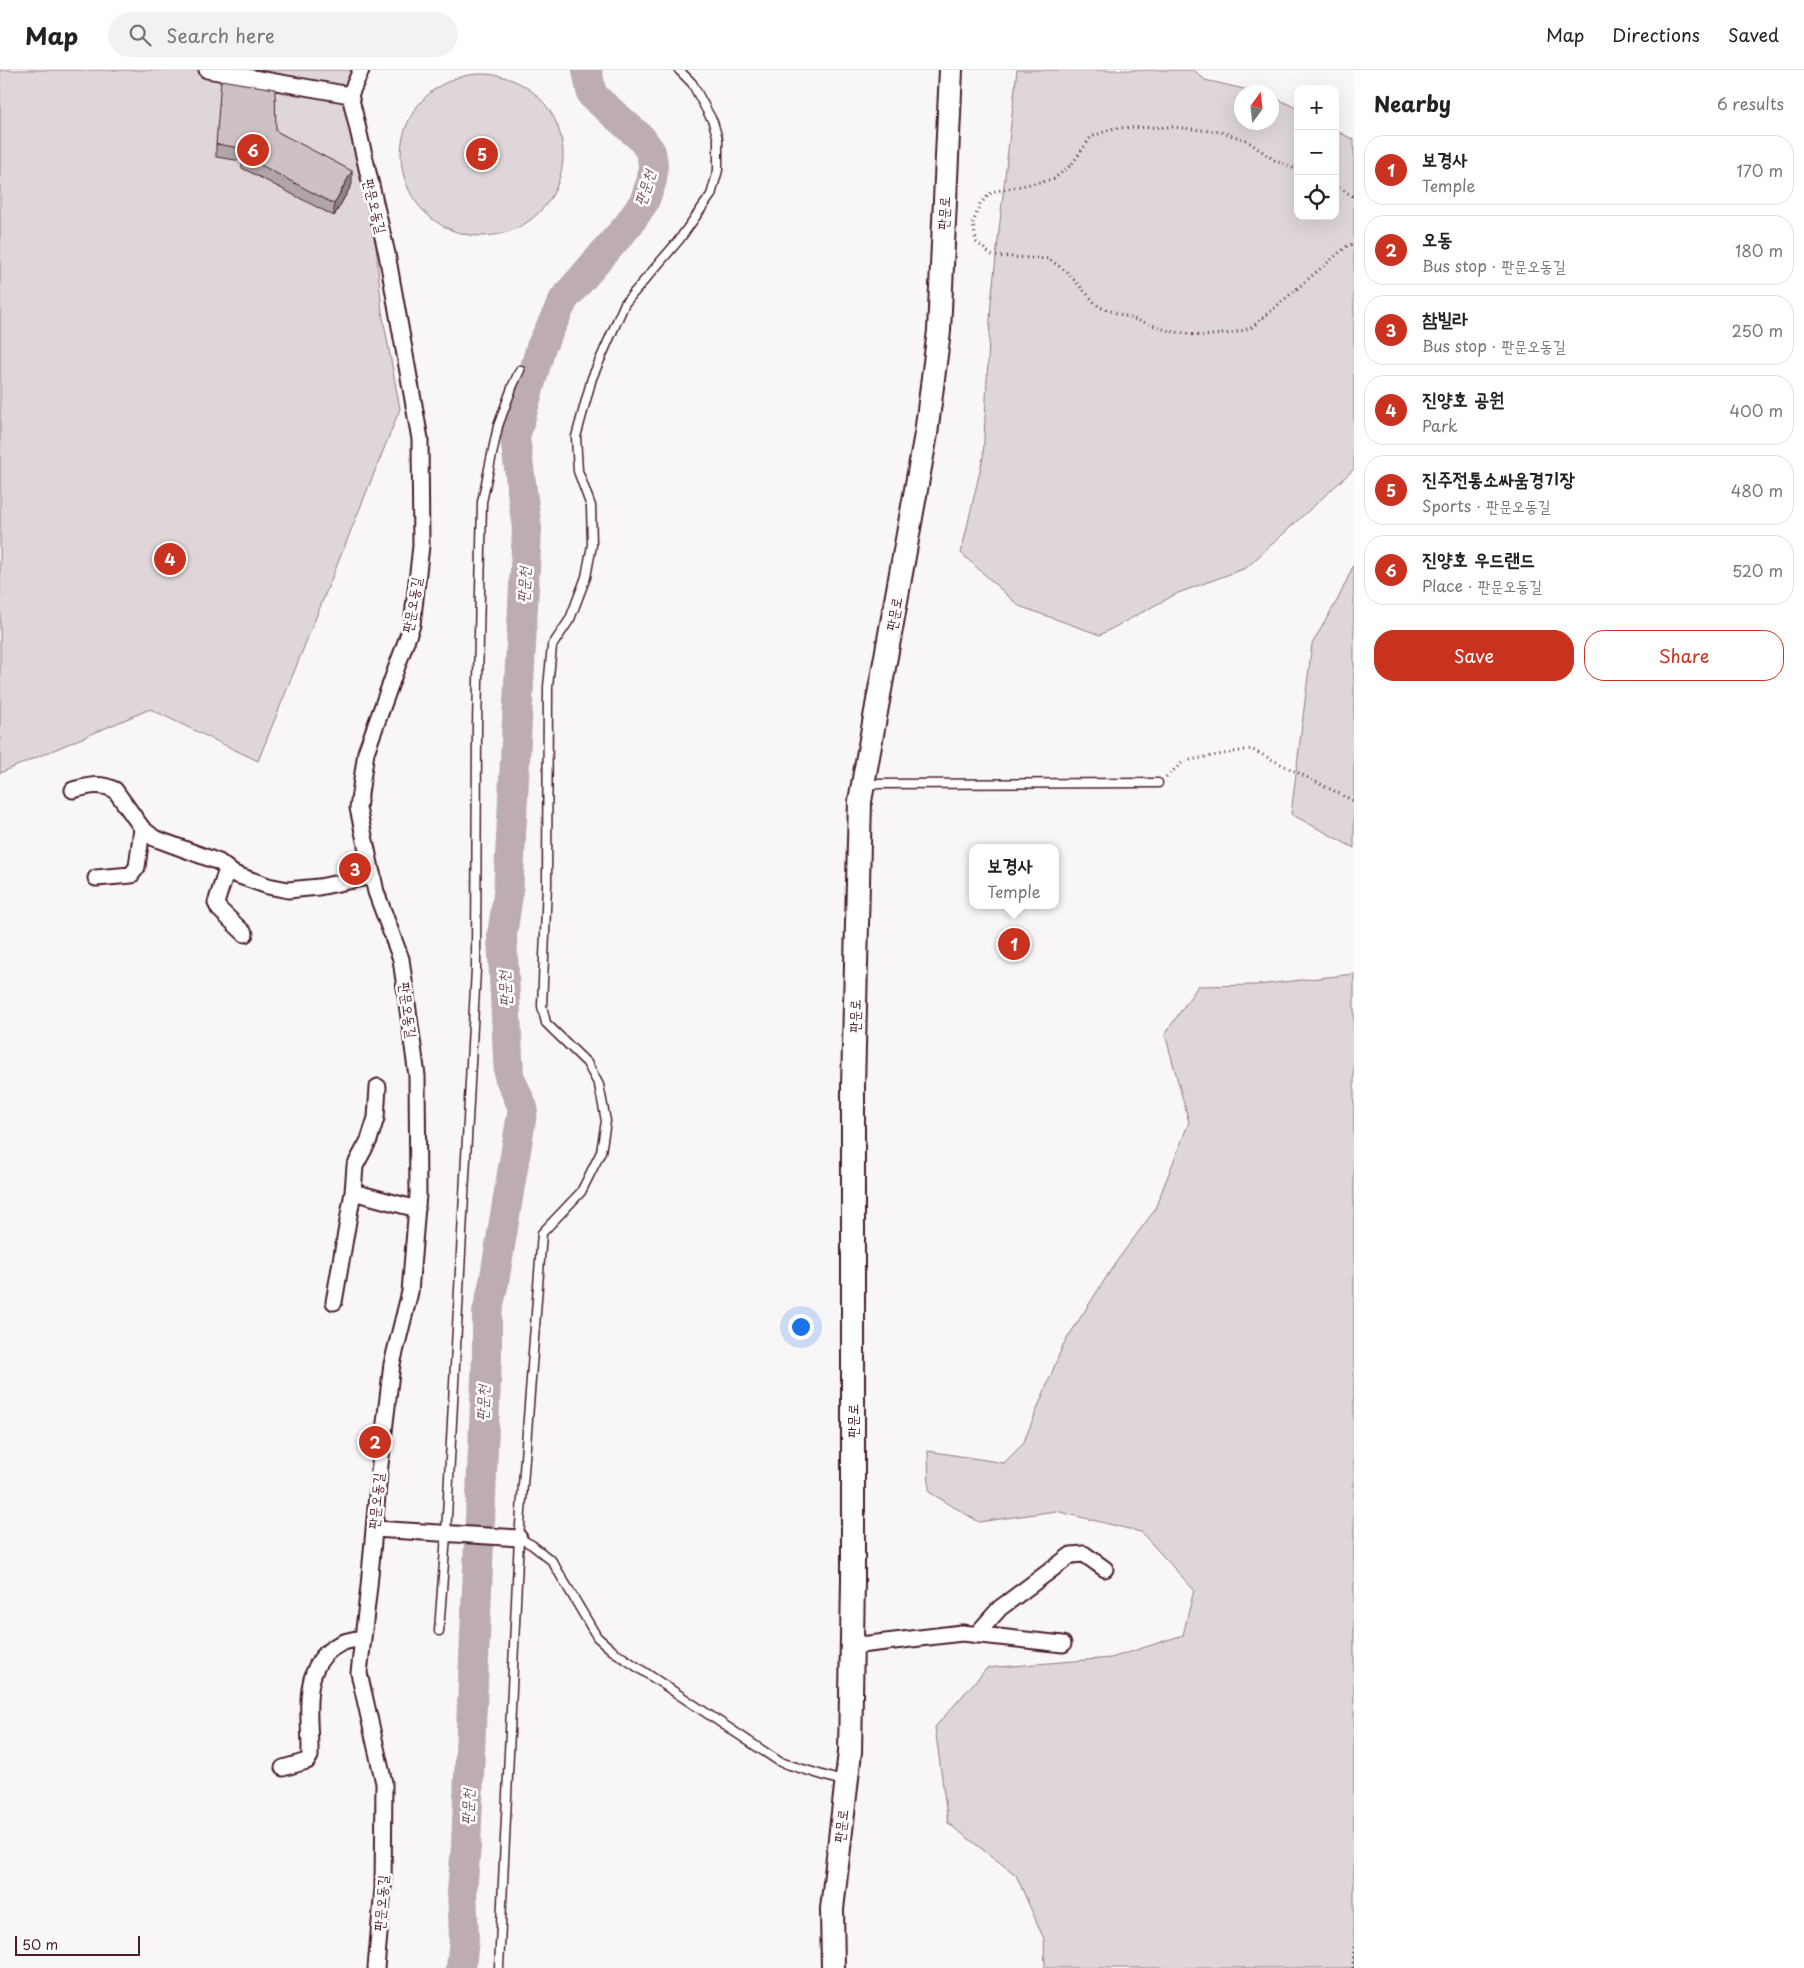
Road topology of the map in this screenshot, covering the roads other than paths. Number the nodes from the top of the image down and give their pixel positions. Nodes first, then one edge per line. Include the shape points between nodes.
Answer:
1 (207, 70) edge
2 (360, 70) edge
3 (679, 70) edge
4 (951, 70) edge
5 (350, 95) junction
6 (520, 370) dead end
7 (863, 784) junction
8 (1158, 784) road end
9 (73, 790) dead end
10 (142, 828) junction
11 (227, 869) junction
12 (373, 876) junction
13 (96, 878) dead end
14 (245, 934) dead end
15 (378, 1087) dead end
16 (353, 1192) junction
17 (417, 1209) junction
18 (334, 1302) dead end
19 (374, 1529) junction
20 (446, 1535) junction
21 (520, 1538) junction
22 (1105, 1569) dead end
23 (439, 1631) dead end
24 (976, 1635) junction
25 (363, 1638) junction
26 (1063, 1644) dead end
27 (852, 1646) junction
28 (283, 1768) dead end
29 (846, 1782) junction
30 (376, 1968) edge
31 (500, 1968) edge
32 (833, 1968) edge

1 - 5 street
2 - 5 street
3 - 21 lane via 692,83 713,122 718,138 718,170 710,195 684,233 625,303 592,378 576,437 578,471 591,506 592,545 586,577 570,619 552,646 548,687 547,885 542,1006 546,1023 587,1063 599,1085 606,1121 602,1152 582,1192 542,1233
4 - 7 street, 판문로 via 938,331 926,434
5 - 12 street, 판문오동길 via 387,254 420,439 421,546 412,625 366,752 358,808
6 - 20 lane via 498,426 482,502 476,969
7 - 8 lane
7 - 27 street, 판문로 via 853,1087
9 - 10 street via 95,784 108,786 115,790
10 - 11 street via 154,838 218,862
10 - 13 street via 137,867 131,875
11 - 12 street via 268,886 288,890
11 - 14 street via 216,902
12 - 17 street, 판문오동길 via 401,959 416,1066
15 - 16 street via 376,1118 370,1140 355,1166
16 - 17 street
16 - 18 street
17 - 19 street, 판문오동길 via 410,1292 392,1364
19 - 20 street
19 - 25 street, 판문오동길
20 - 21 street
20 - 23 lane
21 - 29 lane via 552,1561 597,1637 613,1651 780,1762
21 - 31 lane
22 - 24 street via 1084,1554 1071,1555 1000,1608
24 - 26 street
24 - 27 street via 962,1633
25 - 28 street via 337,1646 325,1654 314,1668 309,1706 310,1756 306,1761
25 - 30 street, 판문오동길 via 359,1673 384,1783 383,1888
27 - 29 street, 판문로 via 850,1752
29 - 32 street, 판문로 via 832,1909

